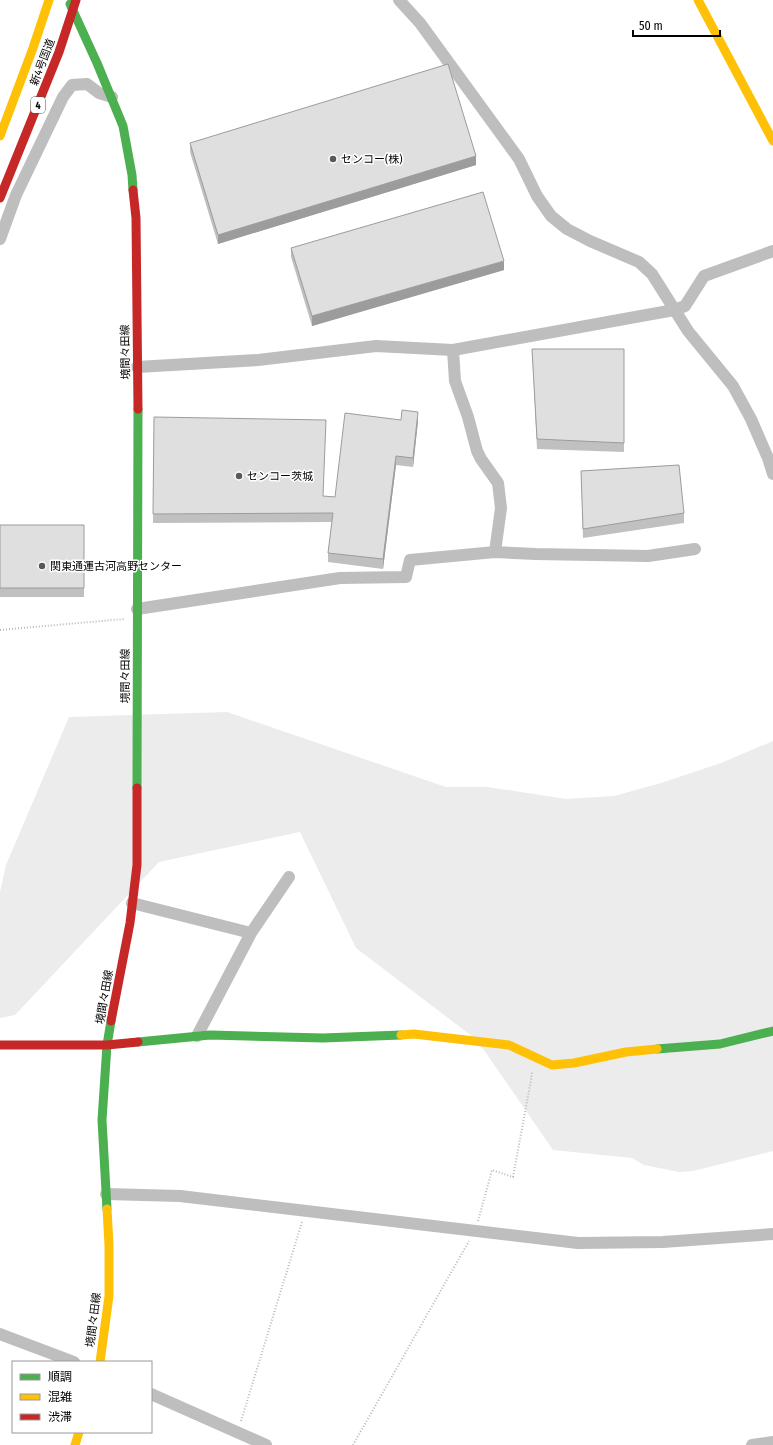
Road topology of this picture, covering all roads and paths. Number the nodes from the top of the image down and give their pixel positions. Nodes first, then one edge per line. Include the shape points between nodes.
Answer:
1 (49, 0) edge
2 (68, 0) edge
3 (76, 0) edge
4 (399, 0) edge
5 (698, 0) edge
6 (73, 10) junction
7 (112, 97) junction
8 (0, 136) edge
9 (773, 141) edge
10 (0, 198) edge
11 (0, 239) edge
12 (773, 251) edge
13 (674, 310) junction
14 (453, 350) junction
15 (137, 367) junction
16 (773, 474) edge
17 (695, 549) dead end
18 (495, 552) junction
19 (137, 614) junction
20 (0, 630) edge
21 (288, 877) dead end
22 (132, 903) junction
23 (251, 933) junction
24 (773, 1031) edge
25 (197, 1036) junction
26 (0, 1045) edge
27 (108, 1045) junction
28 (532, 1057) junction
29 (106, 1194) junction
30 (306, 1210) junction
31 (475, 1230) junction
32 (773, 1234) edge
33 (0, 1334) edge
34 (71, 1361) edge
35 (100, 1361) edge
36 (152, 1394) edge
37 (237, 1432) junction
38 (79, 1433) edge
39 (773, 1442) edge
40 (75, 1445) edge
41 (266, 1445) edge
42 (353, 1445) edge
43 (752, 1445) edge

1 - 8 main road, 新4号国道 / 4
2 - 6 main road, 境間々田線
3 - 6 main road, 新4号国道 / 4
4 - 13 street via 519,159 537,196 551,216 567,229 639,262 652,274
5 - 9 main road
6 - 7 main road, 境間々田線
6 - 10 main road, 新4号国道 / 4 via 59,52
7 - 11 street via 99,93 87,84 72,85 63,97 34,155
7 - 15 main road, 境間々田線 via 123,126 132,175 136,218
12 - 13 street via 704,276 685,306
13 - 14 street
13 - 16 street via 733,386 751,419
14 - 15 street via 376,346 258,360
14 - 18 street via 455,381 477,451 498,483 501,508
15 - 19 main road, 境間々田線
17 - 18 street via 648,556
18 - 19 street via 410,560 406,577 340,578
19 - 20 path
19 - 22 main road, 境間々田線 via 137,865
21 - 23 street
22 - 23 street
22 - 27 main road, 境間々田線
23 - 25 street
24 - 28 main road via 720,1044 626,1052 574,1063 552,1064
25 - 27 main road
25 - 28 main road via 323,1038 414,1034 509,1045
26 - 27 main road
27 - 29 main road, 境間々田線 via 102,1120
28 - 31 path via 531,1080 513,1177 492,1170
29 - 30 street via 180,1196
29 - 35 main road, 境間々田線 via 109,1296
30 - 31 street
30 - 37 path
31 - 32 street via 578,1242 663,1242
31 - 42 path
33 - 34 street
36 - 37 street
37 - 41 street
38 - 40 main road
39 - 43 street

